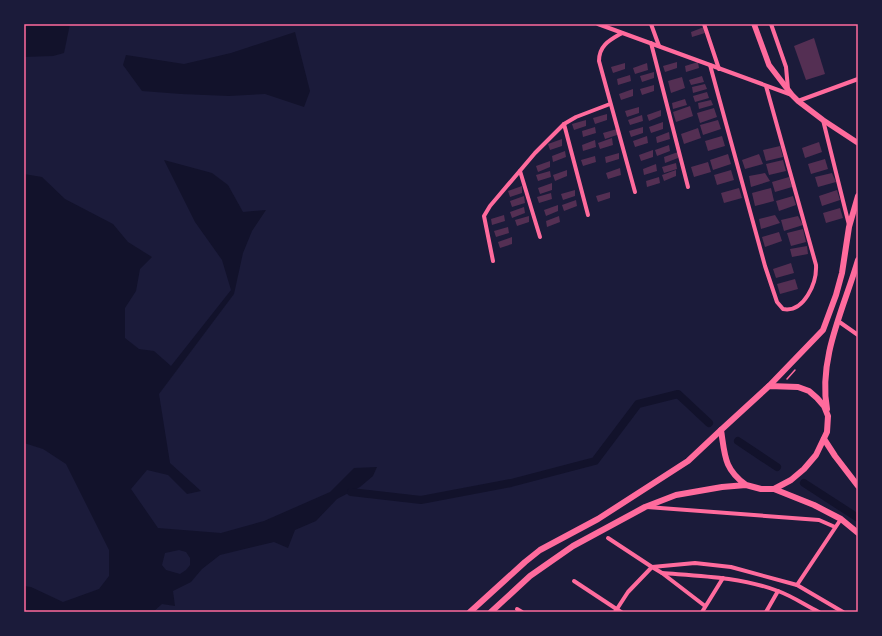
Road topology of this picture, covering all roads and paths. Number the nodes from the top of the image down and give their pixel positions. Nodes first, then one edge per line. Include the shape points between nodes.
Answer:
1 (598, 24) edge
2 (651, 24) edge
3 (704, 24) edge
4 (754, 24) edge
5 (771, 24) edge
6 (622, 33) junction
7 (651, 42) junction
8 (659, 46) junction
9 (710, 65) junction
10 (719, 69) junction
11 (858, 79) edge
12 (766, 86) junction
13 (788, 89) junction
14 (792, 95) junction
15 (798, 101) junction
16 (610, 104) junction
17 (823, 120) junction
18 (564, 124) junction
19 (858, 143) edge
20 (520, 172) junction
21 (688, 187) dead end
22 (635, 192) dead end
23 (858, 196) edge
24 (588, 214) dead end
25 (849, 227) junction
26 (540, 237) dead end
27 (493, 261) dead end
28 (858, 264) edge
29 (838, 321) junction
30 (858, 335) edge
31 (796, 369) dead end
32 (769, 386) junction
33 (779, 386) junction
34 (828, 416) junction
35 (721, 430) junction
36 (824, 439) junction
37 (746, 485) junction
38 (858, 486) edge
39 (774, 489) junction
40 (645, 507) junction
41 (840, 519) junction
42 (835, 527) junction
43 (858, 533) edge
44 (608, 538) dead end
45 (652, 567) junction
46 (662, 572) junction
47 (723, 578) junction
48 (574, 581) dead end
49 (797, 585) junction
50 (778, 591) junction
51 (705, 606) junction
52 (517, 608) dead end
53 (471, 611) edge
54 (617, 611) edge
55 (491, 612) edge
56 (522, 612) edge
57 (702, 612) edge
58 (766, 612) edge
59 (819, 612) edge
60 (843, 612) edge

1 - 6 street
2 - 8 street
3 - 10 street
4 - 13 street via 770,65
5 - 13 street via 786,67
6 - 7 street
6 - 16 street via 605,44 600,52
7 - 8 street
7 - 21 street
8 - 9 street
9 - 10 street
9 - 12 street via 777,302 783,309 792,309 798,306 811,288 816,265
10 - 12 street
11 - 15 street
12 - 14 street
13 - 14 street
14 - 15 street
15 - 17 street
16 - 18 street
16 - 22 street
17 - 19 street
17 - 25 street
18 - 20 street
18 - 24 street
20 - 26 street
20 - 27 street via 484,216
23 - 25 main road
25 - 32 main road via 842,273 823,330
28 - 29 main road
29 - 30 street
29 - 34 main road via 830,347 825,380
31 - 33 path
32 - 33 main road
32 - 35 main road
33 - 34 main road via 798,387 809,391 824,406
34 - 36 main road
35 - 37 main road via 729,468 736,478
35 - 53 main road via 688,461 598,519 540,550
36 - 38 main road
36 - 39 main road via 816,455 804,469
37 - 39 main road
37 - 40 main road via 676,494
39 - 41 main road
40 - 42 street via 819,520
40 - 55 main road via 573,546 530,576
41 - 42 street
41 - 43 main road
42 - 49 street
44 - 45 street
45 - 46 street
45 - 49 street via 695,563 717,564
45 - 54 street via 628,592
46 - 47 street
46 - 51 street
47 - 50 street via 749,582
47 - 51 street
48 - 54 street
49 - 60 street
50 - 58 street
50 - 59 street
51 - 57 street
52 - 56 street

